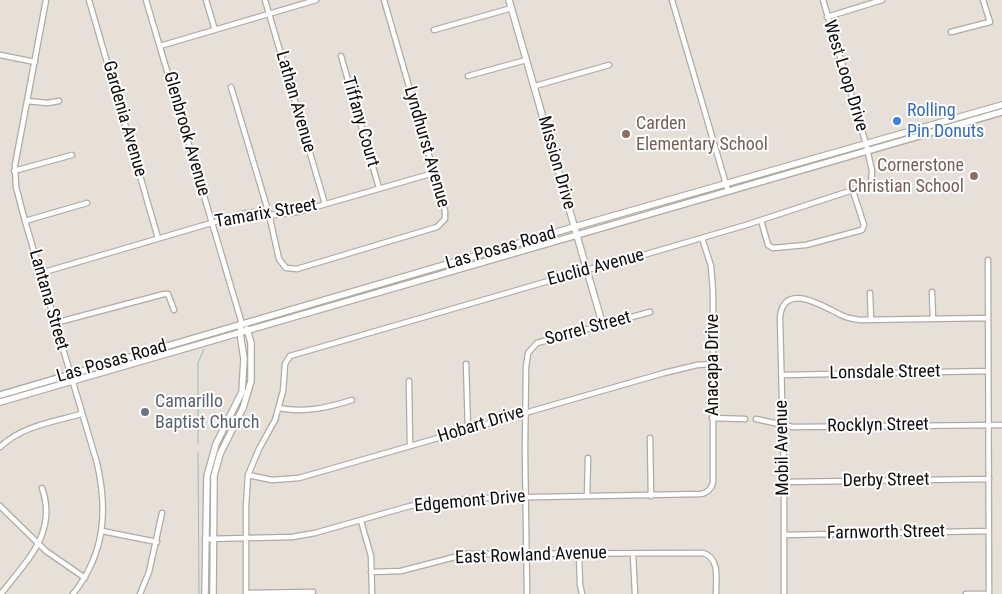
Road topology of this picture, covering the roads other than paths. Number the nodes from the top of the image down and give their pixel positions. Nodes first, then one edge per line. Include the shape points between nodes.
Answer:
1 (46, 0) edge
2 (89, 0) edge
3 (146, 0) edge
4 (206, 0) edge
5 (265, 0) edge
6 (316, 0) edge
7 (384, 0) edge
8 (509, 0) edge
9 (672, 0) edge
10 (823, 0) edge
11 (882, 0) edge
12 (983, 0) edge
13 (512, 8) junction
14 (269, 14) junction
15 (827, 17) junction
16 (214, 30) junction
17 (434, 30) dead end
18 (951, 32) dead end
19 (160, 46) junction
20 (0, 55) edge
21 (341, 56) dead end
22 (526, 60) junction
23 (35, 62) junction
24 (609, 65) dead end
25 (468, 76) dead end
26 (535, 86) junction
27 (231, 87) dead end
28 (59, 101) dead end
29 (27, 102) junction
30 (1002, 105) edge
31 (1002, 112) edge
32 (866, 144) junction
33 (867, 151) junction
34 (72, 155) dead end
35 (14, 171) junction
36 (434, 173) junction
37 (726, 184) junction
38 (379, 188) junction
39 (728, 191) junction
40 (853, 191) junction
41 (87, 203) dead end
42 (324, 204) junction
43 (269, 214) junction
44 (760, 220) junction
45 (25, 222) junction
46 (211, 222) junction
47 (574, 227) junction
48 (577, 234) junction
49 (158, 238) junction
50 (702, 238) junction
51 (988, 260) dead end
52 (588, 270) junction
53 (41, 273) junction
54 (932, 292) dead end
55 (870, 294) dead end
56 (174, 310) dead end
57 (650, 312) dead end
58 (988, 318) junction
59 (933, 319) junction
60 (871, 320) junction
61 (55, 323) junction
62 (242, 324) junction
63 (603, 326) junction
64 (249, 330) junction
65 (240, 333) junction
66 (466, 364) dead end
67 (712, 364) junction
68 (988, 372) junction
69 (782, 375) junction
70 (71, 378) junction
71 (409, 381) dead end
72 (0, 395) edge
73 (352, 400) dead end
74 (0, 402) edge
75 (278, 408) junction
76 (525, 412) junction
77 (81, 414) junction
78 (712, 418) junction
79 (745, 418) dead end
80 (756, 418) dead end
81 (989, 425) junction
82 (1002, 425) edge
83 (783, 426) junction
84 (468, 430) junction
85 (650, 438) dead end
86 (410, 446) junction
87 (0, 447) edge
88 (588, 458) dead end
89 (248, 474) junction
90 (989, 479) junction
91 (784, 482) junction
92 (42, 488) dead end
93 (708, 491) joint
94 (587, 496) junction
95 (651, 496) junction
96 (525, 497) junction
97 (0, 506) edge
98 (162, 513) dead end
99 (361, 520) junction
100 (102, 531) junction
101 (988, 532) junction
102 (784, 535) junction
103 (213, 538) junction
104 (205, 539) junction
105 (246, 539) junction
106 (157, 542) junction
107 (38, 544) junction
108 (579, 554) junction
109 (633, 554) junction
110 (526, 555) junction
111 (372, 572) junction
112 (85, 578) junction
113 (2, 590) edge
114 (313, 592) dead end
115 (246, 593) edge
116 (73, 594) edge
117 (140, 594) edge
118 (205, 594) edge
119 (213, 594) edge
120 (372, 594) edge
121 (527, 594) edge
122 (582, 594) edge
123 (635, 594) edge
124 (716, 594) edge
125 (784, 594) edge
126 (966, 594) edge
127 (989, 594) edge

1 - 23 street, Lantana Street
2 - 49 street, Gardenia Avenue
3 - 19 street, Glenbrook Avenue
4 - 16 street
5 - 14 street, Lathan Avenue
6 - 14 street
7 - 36 street, Lyndhurst Avenue
8 - 13 main road, Mission Drive
9 - 37 street
10 - 15 street, West Loop Drive
11 - 15 street
12 - 18 street via 990,22
13 - 17 street
13 - 22 main road, Mission Drive
14 - 16 street
14 - 42 street, Lathan Avenue
15 - 32 street, West Loop Drive
16 - 19 street
19 - 46 street, Glenbrook Avenue
20 - 23 street
21 - 38 street, Tiffany Court
22 - 25 street
22 - 26 main road, Mission Drive
23 - 29 street, Lantana Street
24 - 26 street
26 - 47 main road, Mission Drive
27 - 43 street
28 - 29 street
29 - 35 street, Lantana Street
30 - 32 main road, Las Posas Road
31 - 33 main road, Las Posas Road
32 - 33 street, West Loop Drive
32 - 37 main road, Las Posas Road
33 - 39 main road, Las Posas Road
33 - 40 street, Euclid Avenue via 872,183
34 - 35 street
35 - 45 street, Lantana Street
36 - 38 street, Tamarix Street
36 - 43 street, Lyndhurst Avenue via 446,214 440,225 297,270 286,268 280,259
37 - 39 street
37 - 47 main road, Las Posas Road
38 - 42 street, Tamarix Street
39 - 48 main road, Las Posas Road
40 - 44 street, Euclid Avenue
40 - 44 street via 864,225 862,230 806,245 773,248 768,245
41 - 45 street
42 - 43 street, Tamarix Street via 298,212
43 - 46 street, Tamarix Street via 251,212
44 - 50 street, Euclid Avenue
45 - 53 street, Lantana Street
46 - 49 street, Tamarix Street
46 - 62 street, Glenbrook Avenue
47 - 48 main road, Mission Drive
47 - 62 main road, Las Posas Road
48 - 52 main road, Mission Drive
48 - 64 main road, Las Posas Road
49 - 53 street, Tamarix Street
50 - 52 street, Euclid Avenue
50 - 67 street, Anacapa Drive via 713,279
51 - 58 street
52 - 63 main road, Mission Drive
52 - 75 street, Euclid Avenue via 288,358
53 - 61 street, Lantana Street
54 - 59 street
55 - 60 street
56 - 61 street via 168,294 164,294
57 - 63 street, Sorrel Street
58 - 59 street
58 - 68 street
59 - 60 street
60 - 69 street, Mobil Avenue via 848,318 810,300 796,299 784,303 780,317
61 - 70 street, Lantana Street
62 - 64 main road
62 - 65 main road
62 - 70 main road, Las Posas Road
63 - 76 street, Sorrel Street via 538,343 529,350
64 - 65 main road, Las Posas Road
64 - 103 main road via 251,382 240,415 217,463
65 - 70 main road, Las Posas Road
65 - 104 main road via 243,384 240,399 216,444 210,463 206,484
66 - 84 street
67 - 76 street, Hobart Drive via 697,364
67 - 78 street, Anacapa Drive
68 - 69 street, Lonsdale Street
68 - 81 street
69 - 83 street, Mobil Avenue
70 - 72 main road, Las Posas Road
70 - 74 main road, Las Posas Road
70 - 77 street, Lantana Street
71 - 86 street
73 - 75 street via 310,410
75 - 89 street
76 - 84 street, Hobart Drive
76 - 96 street
77 - 87 street via 22,431
77 - 100 street, Lantana Street via 100,478
78 - 79 street
78 - 93 street, Anacapa Drive via 713,483
80 - 83 street, Rocklyn Street
81 - 82 street, Rocklyn Street
81 - 83 street, Rocklyn Street
81 - 90 street
83 - 91 street, Mobil Avenue
84 - 86 street, Hobart Drive
85 - 95 street
86 - 89 street, Hobart Drive via 299,478 272,480
88 - 94 street
89 - 105 street
90 - 91 street, Derby Street
90 - 101 street
91 - 102 street, Mobil Avenue
92 - 107 street via 46,520
93 - 95 street, Edgemont Drive
94 - 95 street, Edgemont Drive
94 - 96 street, Edgemont Drive
96 - 99 street, Edgemont Drive via 430,503
96 - 110 street
97 - 107 street
98 - 106 street
99 - 105 street, Edgemont Drive via 292,538
99 - 111 street
100 - 106 street
100 - 112 street, Lantana Street
101 - 102 street, Farnworth Street
101 - 127 street
102 - 125 street, Mobil Avenue
103 - 104 street, Edgemont Drive
103 - 105 street, Edgemont Drive
103 - 119 main road
104 - 118 main road
105 - 115 street
106 - 117 street
107 - 112 street
107 - 113 street
108 - 109 street, East Rowland Avenue
108 - 110 street, East Rowland Avenue
108 - 122 street
109 - 123 street
109 - 124 street, East Rowland Avenue via 706,554 713,558 715,565
110 - 111 street, East Rowland Avenue via 466,554 401,571
110 - 121 street
111 - 120 street
112 - 116 street, Lantana Street
114 - 115 street
126 - 127 street

